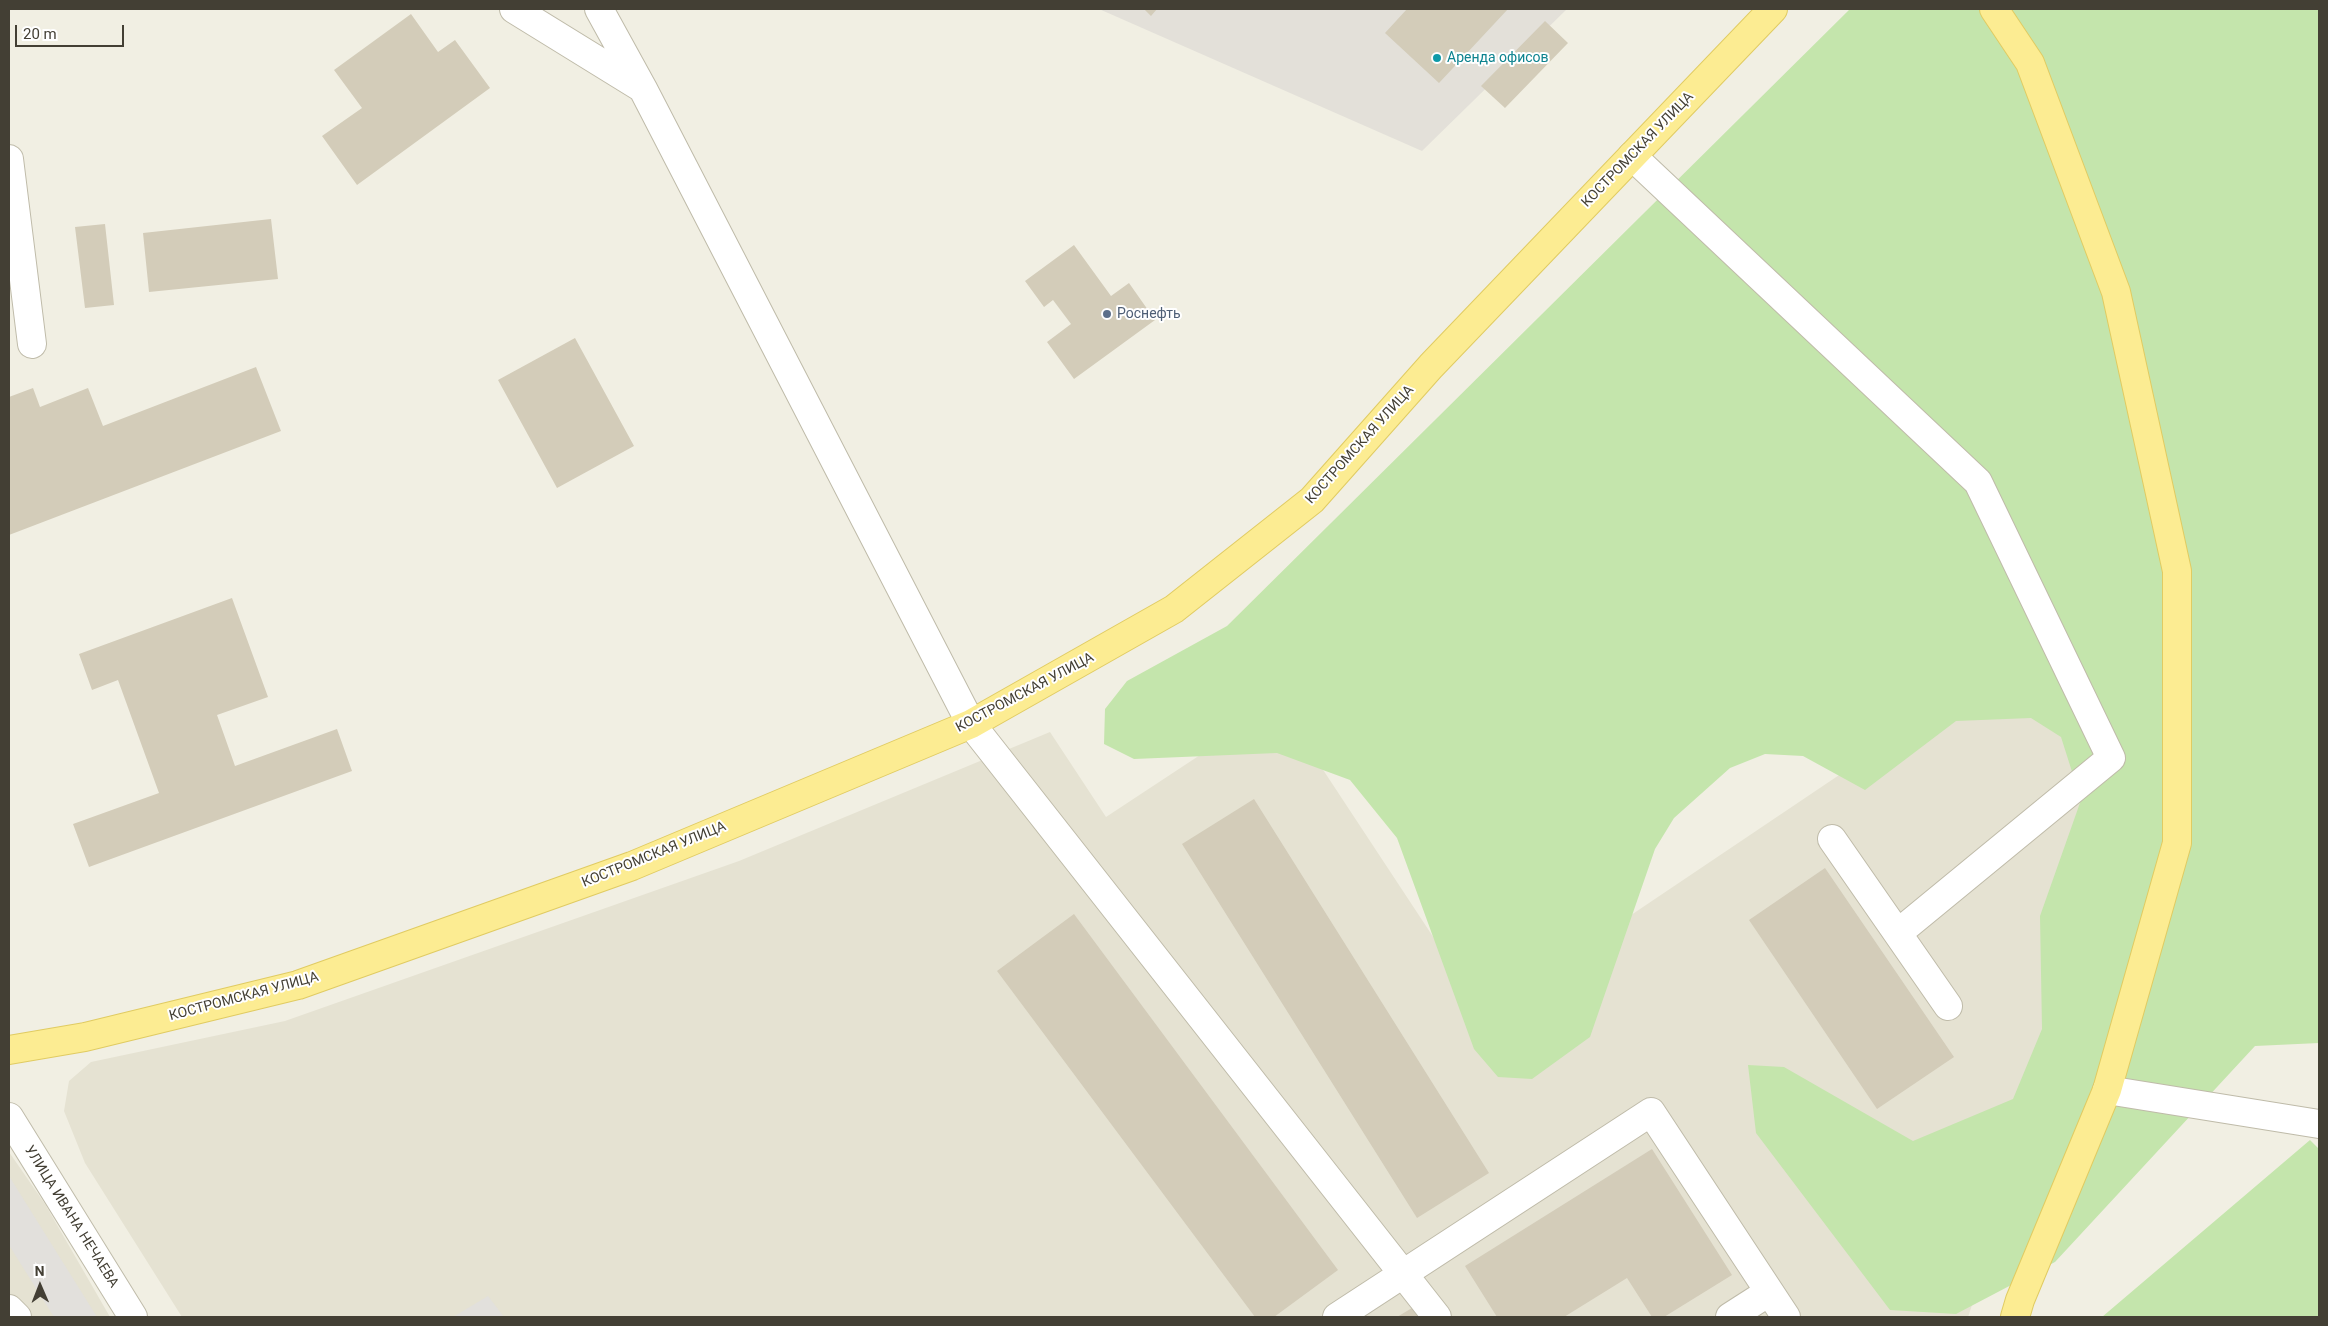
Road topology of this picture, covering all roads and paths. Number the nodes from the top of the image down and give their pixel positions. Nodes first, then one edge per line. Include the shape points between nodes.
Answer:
1 (514, 9) edge
2 (599, 9) edge
3 (1773, 9) edge
4 (1994, 9) edge
5 (643, 89) junction
6 (1632, 156) junction
7 (9, 159) edge
8 (32, 344) dead end
9 (971, 724) junction
10 (1832, 839) dead end
11 (1898, 933) junction
12 (1948, 1006) dead end
13 (9, 1050) edge
14 (2107, 1090) junction
15 (9, 1117) edge
16 (2319, 1124) edge
17 (1403, 1274) junction
18 (1769, 1292) junction
19 (9, 1309) edge
20 (17, 1317) edge
21 (134, 1317) edge
22 (1337, 1317) edge
23 (1436, 1317) edge
24 (1730, 1317) edge
25 (1786, 1317) edge
26 (2015, 1317) edge

1 - 5 street
2 - 5 street
3 - 6 main road, КОСТРОМСКАЯ УЛИЦА
4 - 14 main road via 2030,63 2116,292 2177,571 2178,843
5 - 9 street
6 - 9 main road, КОСТРОМСКАЯ УЛИЦА via 1431,366 1312,500 1174,610
6 - 11 street via 1978,482 2111,758
7 - 8 street
9 - 13 main road, КОСТРОМСКАЯ УЛИЦА via 632,866 298,985 85,1036
9 - 17 street
10 - 11 street
11 - 12 street
14 - 16 street
14 - 26 main road
15 - 21 street, УЛИЦА ИВАНА НЕЧАЕВА
17 - 18 street via 1650,1112
17 - 22 street
17 - 23 street
18 - 24 street
18 - 25 street
19 - 20 street

